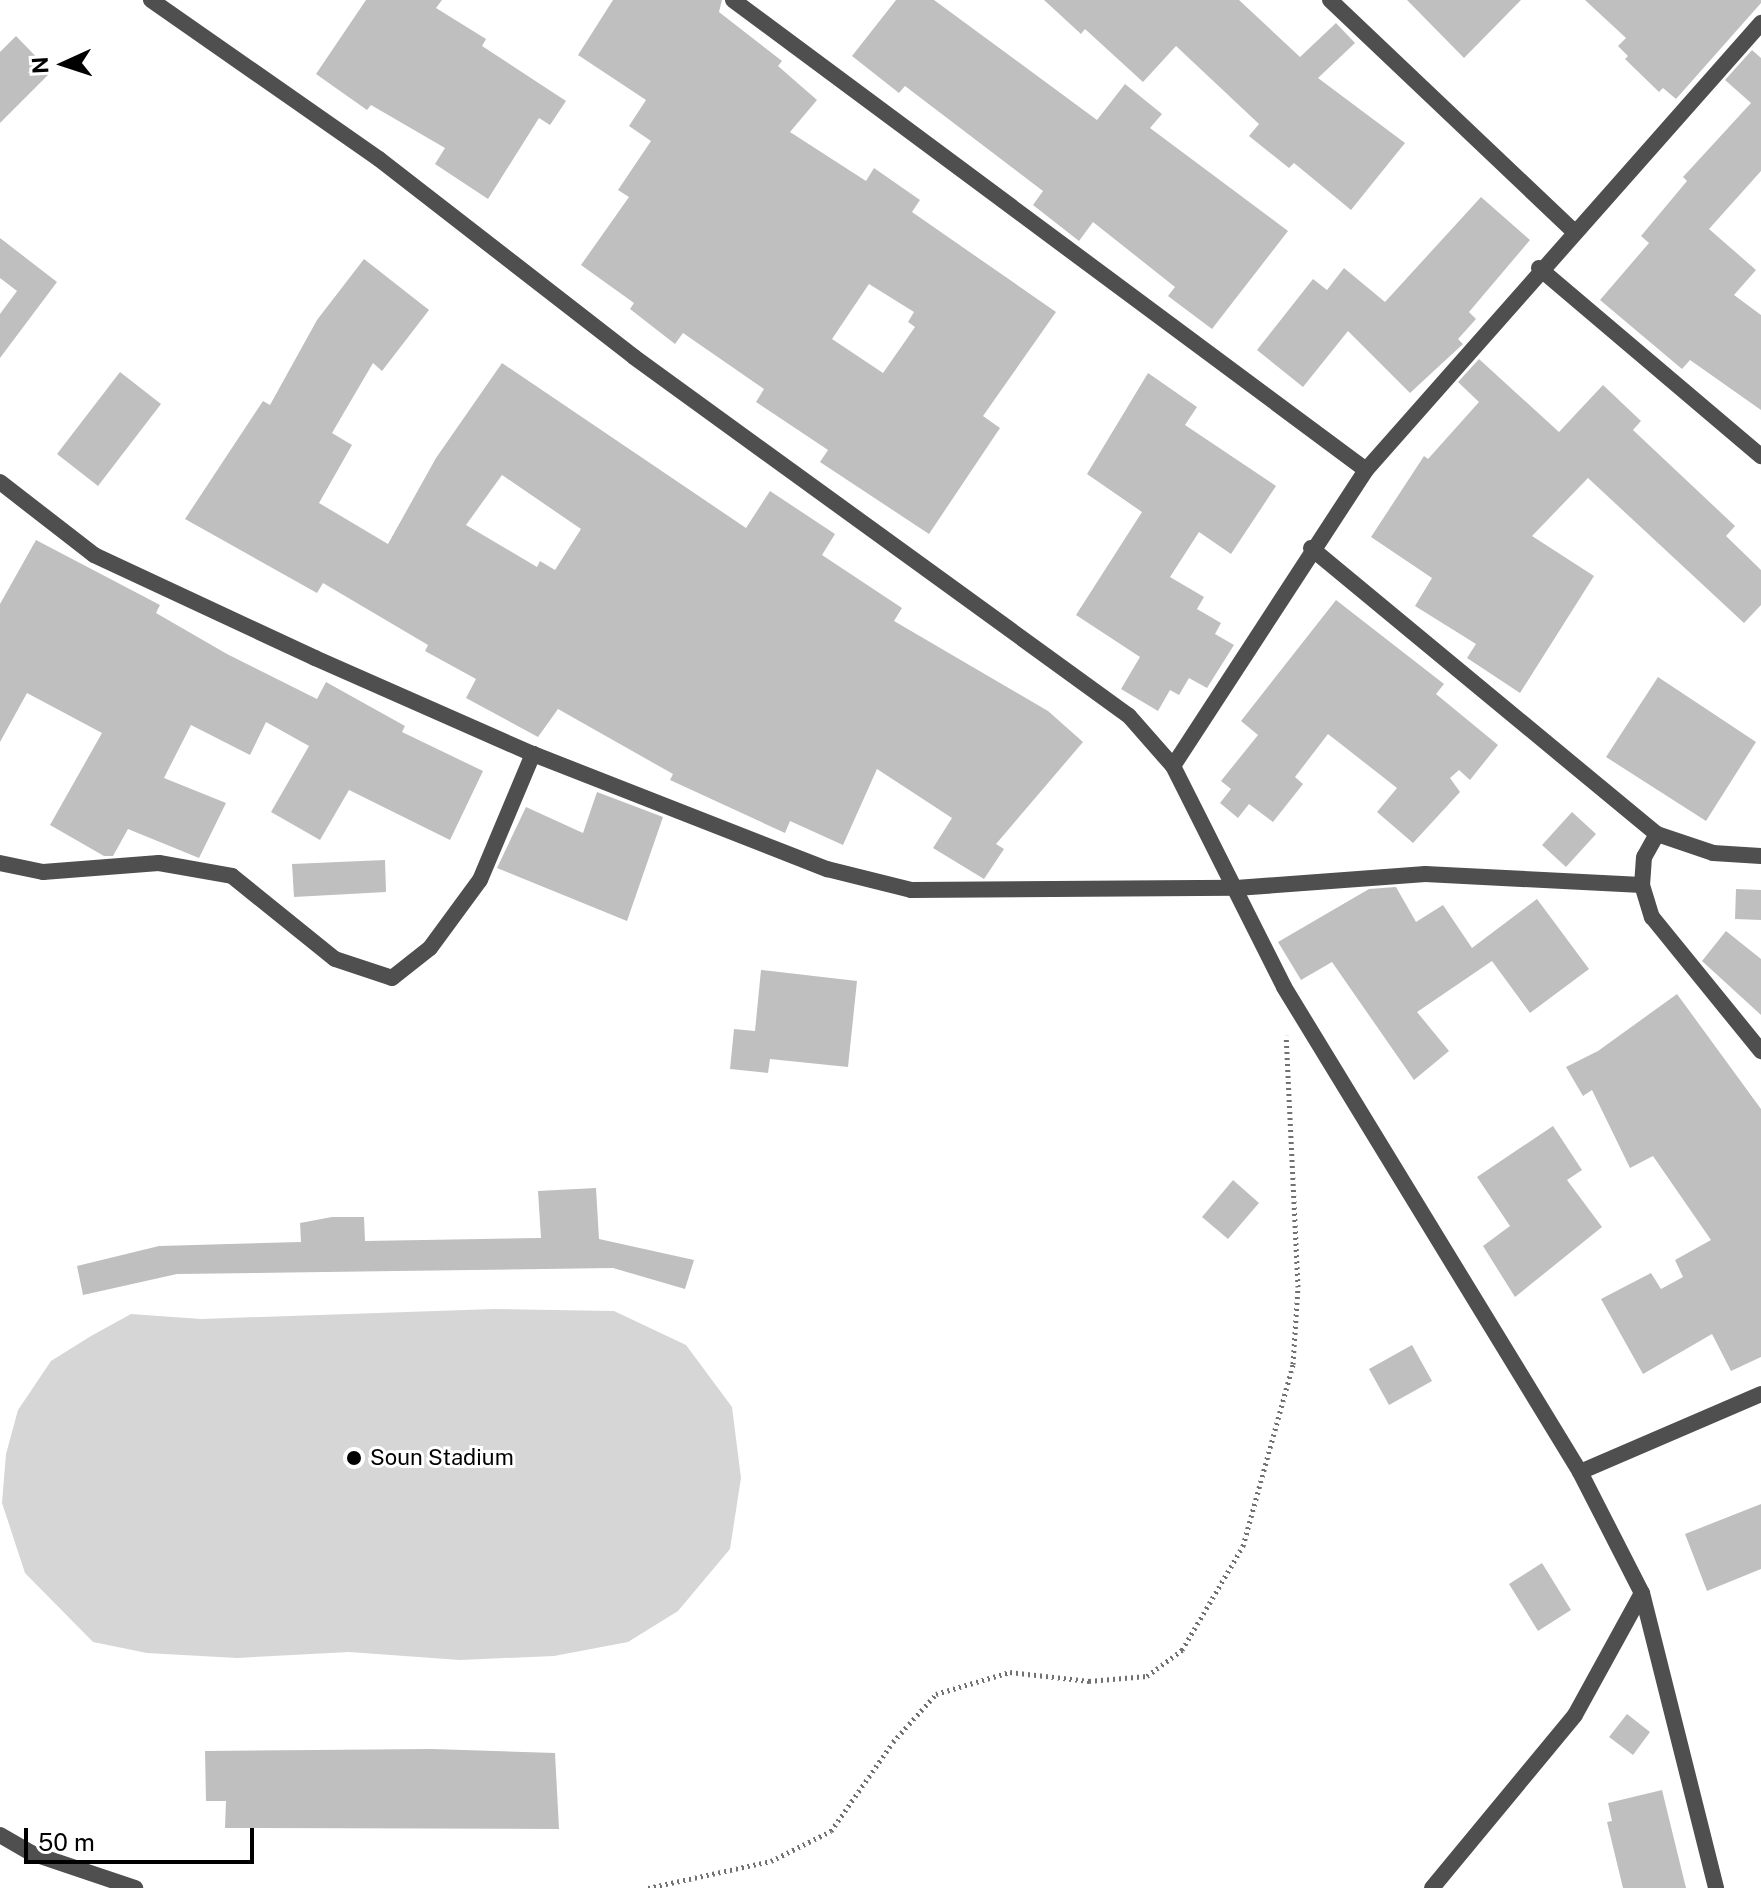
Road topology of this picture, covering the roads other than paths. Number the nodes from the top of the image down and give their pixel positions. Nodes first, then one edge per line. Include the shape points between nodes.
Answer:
1 (151, 0) edge
2 (733, 0) edge
3 (1330, 0) edge
4 (1761, 23) edge
5 (1573, 231) junction
6 (1539, 268) junction
7 (1761, 456) edge
8 (1366, 470) junction
9 (0, 482) edge
10 (1311, 548) junction
11 (533, 754) junction
12 (1173, 766) junction
13 (1657, 834) junction
14 (1761, 856) edge
15 (0, 863) edge
16 (1642, 885) junction
17 (1236, 888) junction
18 (1761, 1051) edge
19 (1761, 1394) edge
20 (1580, 1472) junction
21 (1642, 1593) junction
22 (0, 1835) edge
23 (125, 1887) edge
24 (1432, 1888) edge
25 (1716, 1888) edge

1 - 12 street via 379,159 634,357 1129,716
2 - 8 street
3 - 5 street
4 - 5 street
5 - 6 street
6 - 7 street
6 - 8 street
8 - 10 street
9 - 11 street via 94,555
10 - 12 street
10 - 13 street
11 - 15 street via 480,880 430,948 392,978 335,959 232,876 159,863 43,872
11 - 17 street via 827,869 911,890
12 - 17 street
13 - 14 street via 1713,853
13 - 16 street via 1644,857
16 - 17 street via 1425,874
16 - 18 street via 1652,917
17 - 20 street via 1284,987
19 - 20 street
20 - 21 street
21 - 24 street via 1575,1715
21 - 25 street
22 - 23 street via 31,1853

